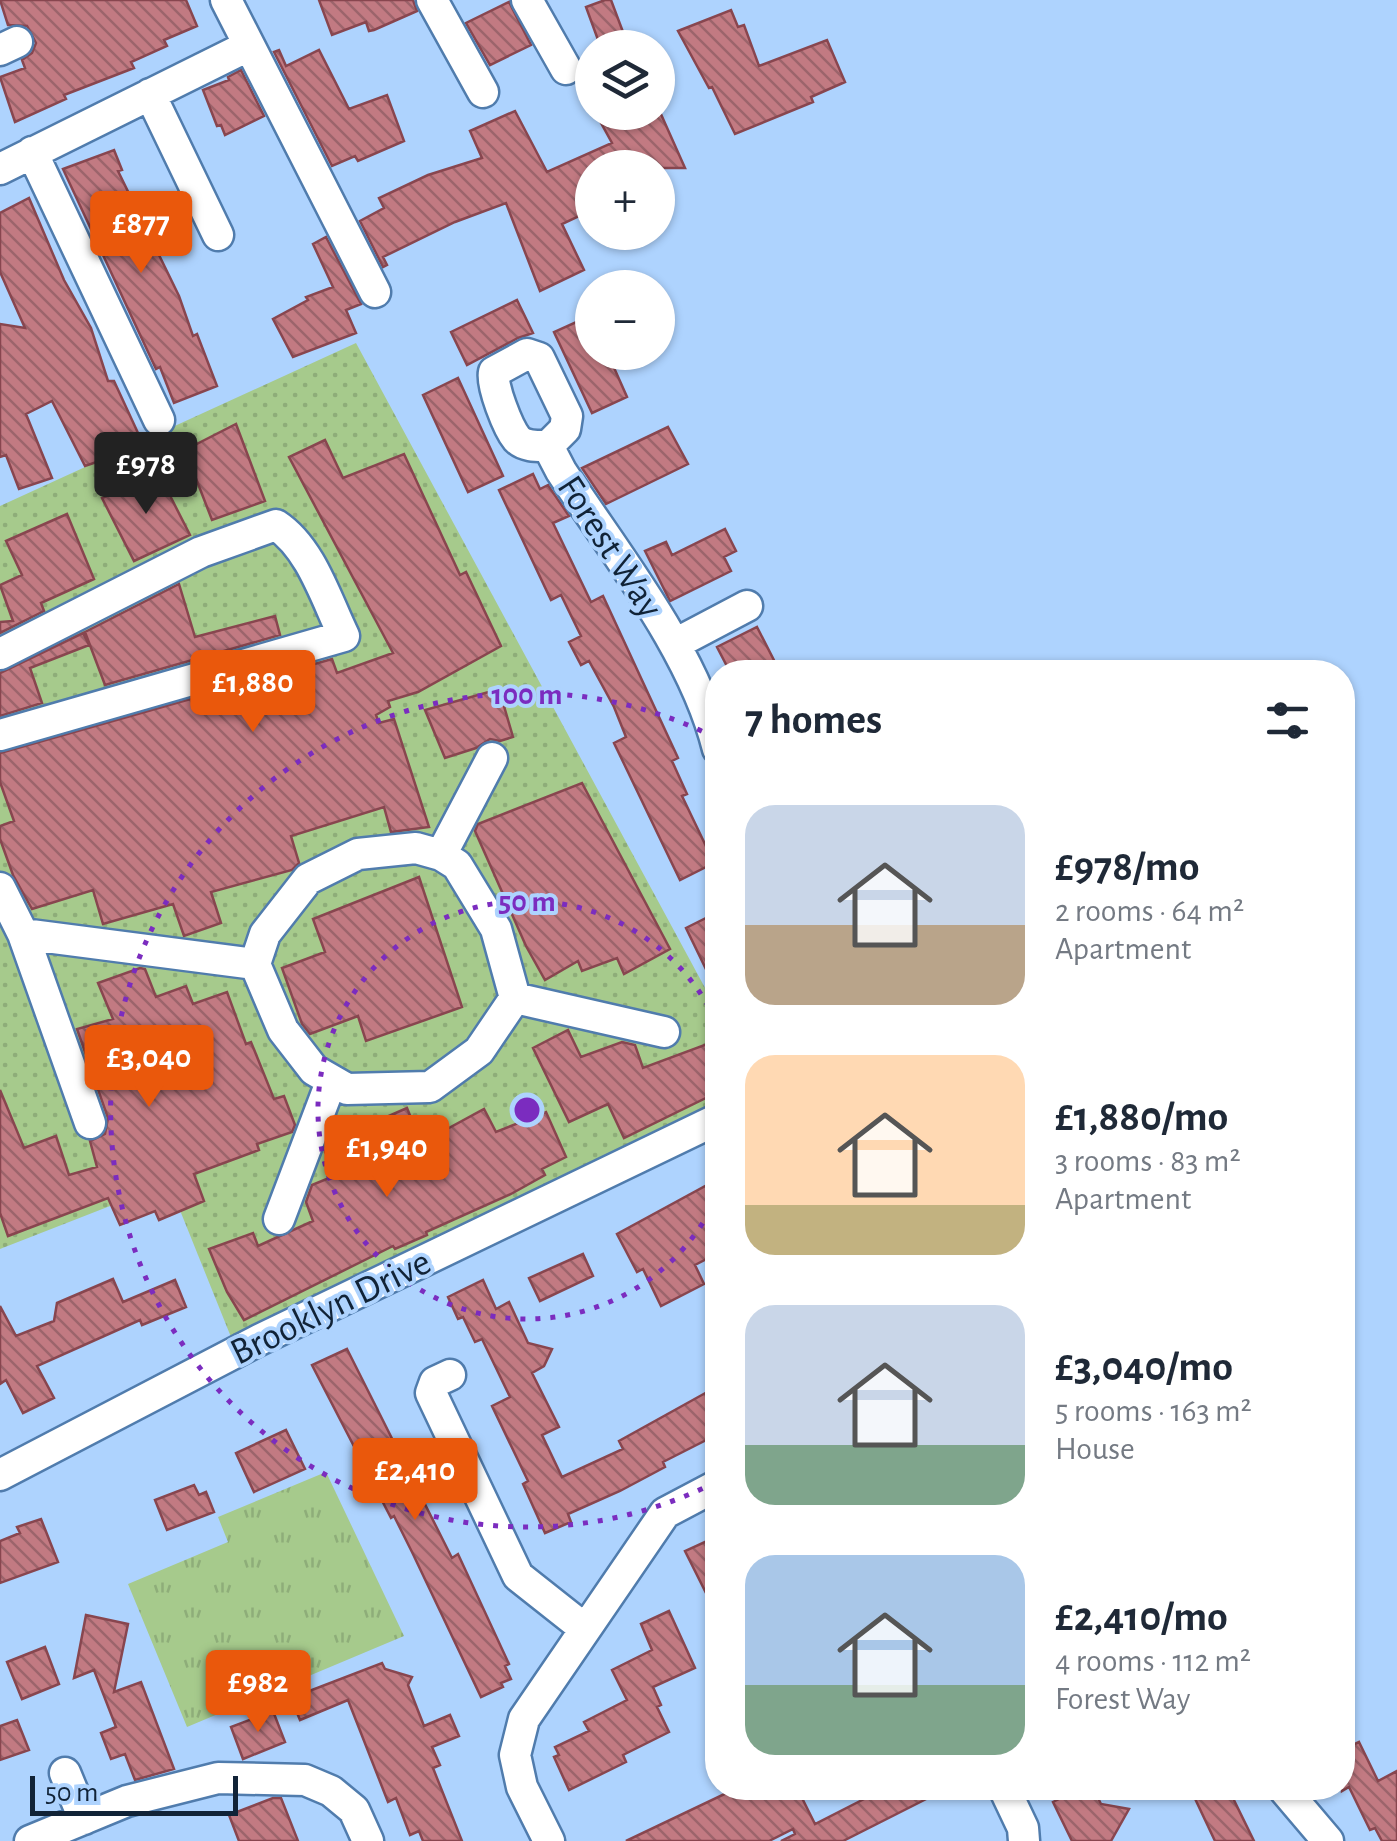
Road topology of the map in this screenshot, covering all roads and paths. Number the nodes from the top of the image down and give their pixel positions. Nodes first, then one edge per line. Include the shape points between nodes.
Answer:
1 (226, 0) edge
2 (432, 0) edge
3 (526, 0) edge
4 (248, 46) junction
5 (566, 68) dead end
6 (483, 92) dead end
7 (150, 94) junction
8 (32, 152) junction
9 (0, 168) edge
10 (218, 235) dead end
11 (374, 292) dead end
12 (159, 420) dead end
13 (548, 446) dead end
14 (747, 606) dead end
15 (675, 644) junction
16 (0, 654) edge
17 (705, 707) edge
18 (0, 735) edge
19 (492, 758) dead end
20 (440, 855) junction
21 (0, 888) edge
22 (23, 934) junction
23 (255, 964) junction
24 (515, 998) junction
25 (664, 1032) dead end
26 (331, 1082) junction
27 (90, 1123) dead end
28 (705, 1125) edge
29 (279, 1219) dead end
30 (450, 1374) dead end
31 (0, 1474) edge
32 (705, 1491) edge
33 (585, 1629) junction
34 (65, 1773) dead end
35 (1009, 1800) edge
36 (1293, 1800) edge
37 (84, 1819) junction
38 (30, 1841) edge
39 (368, 1841) edge
40 (549, 1841) edge
41 (1024, 1841) edge
42 (1328, 1841) edge

1 - 4 street
2 - 6 street
3 - 5 street
4 - 7 street
4 - 11 street
7 - 8 street
7 - 10 street
8 - 9 street
8 - 12 street
13 - 15 street, Forest Way
14 - 15 street, Forest Way
15 - 17 street, Forest Way
16 - 18 street via 201,552 276,525 301,550 344,636
19 - 20 street
20 - 23 street via 416,848 358,854 308,879 264,934
20 - 24 street via 457,865 496,929
21 - 22 street
22 - 23 street
22 - 27 street
23 - 26 street via 283,1030
24 - 25 street
24 - 26 street via 479,1051 430,1087 347,1089
26 - 29 street
28 - 31 street, Brooklyn Drive via 259,1340
30 - 33 street via 431,1393 518,1576
32 - 33 street via 664,1512
33 - 40 street via 524,1719 515,1755 522,1787
34 - 37 street
35 - 41 street
36 - 42 street
37 - 38 street
37 - 39 street via 218,1778 305,1780 354,1810

